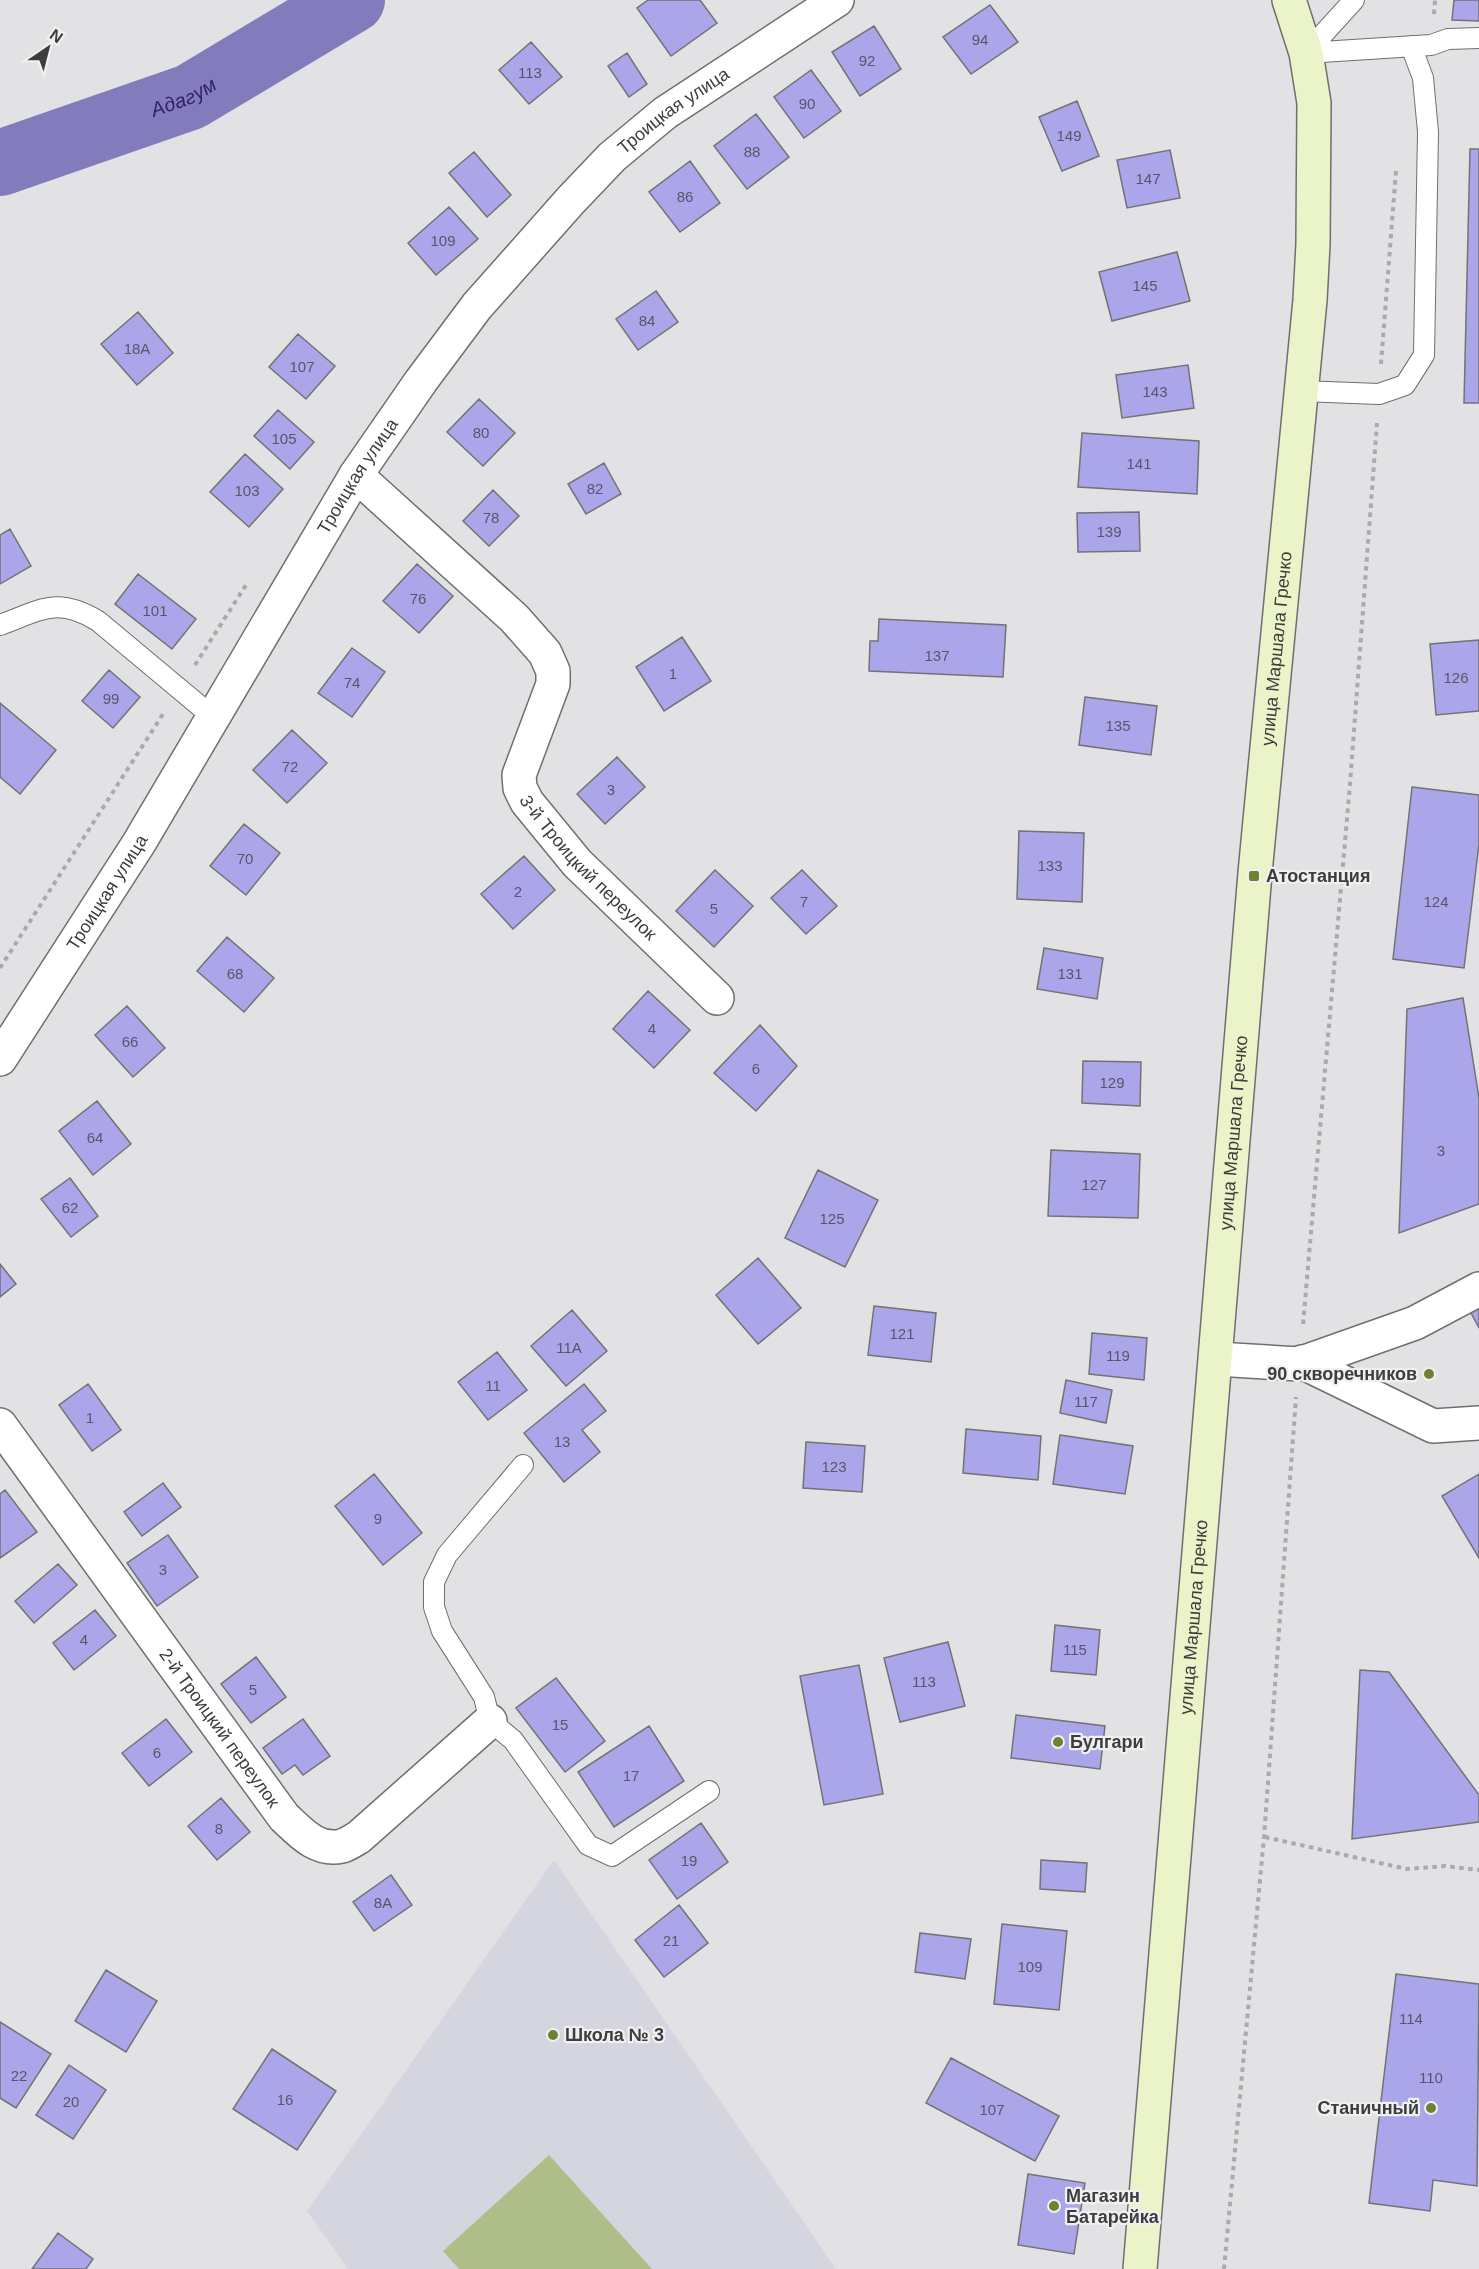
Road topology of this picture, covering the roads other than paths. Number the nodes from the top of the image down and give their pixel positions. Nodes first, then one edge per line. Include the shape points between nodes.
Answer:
1 (837, 0) edge
2 (1289, 0) edge
3 (1354, 0) edge
4 (1479, 38) edge
5 (1411, 46) junction
6 (1306, 53) junction
7 (1301, 391) junction
8 (356, 475) junction
9 (0, 625) edge
10 (213, 717) junction
11 (717, 998) dead end
12 (0, 1059) edge
13 (1479, 1289) edge
14 (1217, 1359) junction
15 (1301, 1363) junction
16 (1479, 1423) edge
17 (0, 1425) edge
18 (523, 1465) dead end
19 (490, 1721) junction
20 (709, 1791) dead end
21 (1140, 2269) edge

1 - 8 street, Троицкая улица via 665,113 612,157 477,306
2 - 6 main road, улица Маршала Гречко
3 - 6 lane
4 - 5 lane
5 - 6 lane
5 - 7 lane via 1423,78 1428,132 1424,355 1405,385 1379,394
6 - 7 main road, улица Маршала Гречко via 1314,103 1313,244
7 - 14 main road, улица Маршала Гречко via 1255,873
8 - 10 street, Троицкая улица
8 - 11 street, 3-й Троицкий переулок via 514,618 545,653 554,671 553,684 519,775 520,788 577,863
9 - 10 lane via 52,606 84,612
10 - 12 street, Троицкая улица via 140,843
13 - 15 street via 1415,1323
14 - 15 street
14 - 21 main road, улица Маршала Гречко
15 - 16 street via 1433,1426
17 - 19 street, 2-й Троицкий переулок via 284,1817 303,1836 322,1846 342,1846 359,1837
18 - 19 lane via 447,1555 434,1582 434,1607 442,1631 484,1697
19 - 20 lane via 513,1740 588,1845 612,1856

